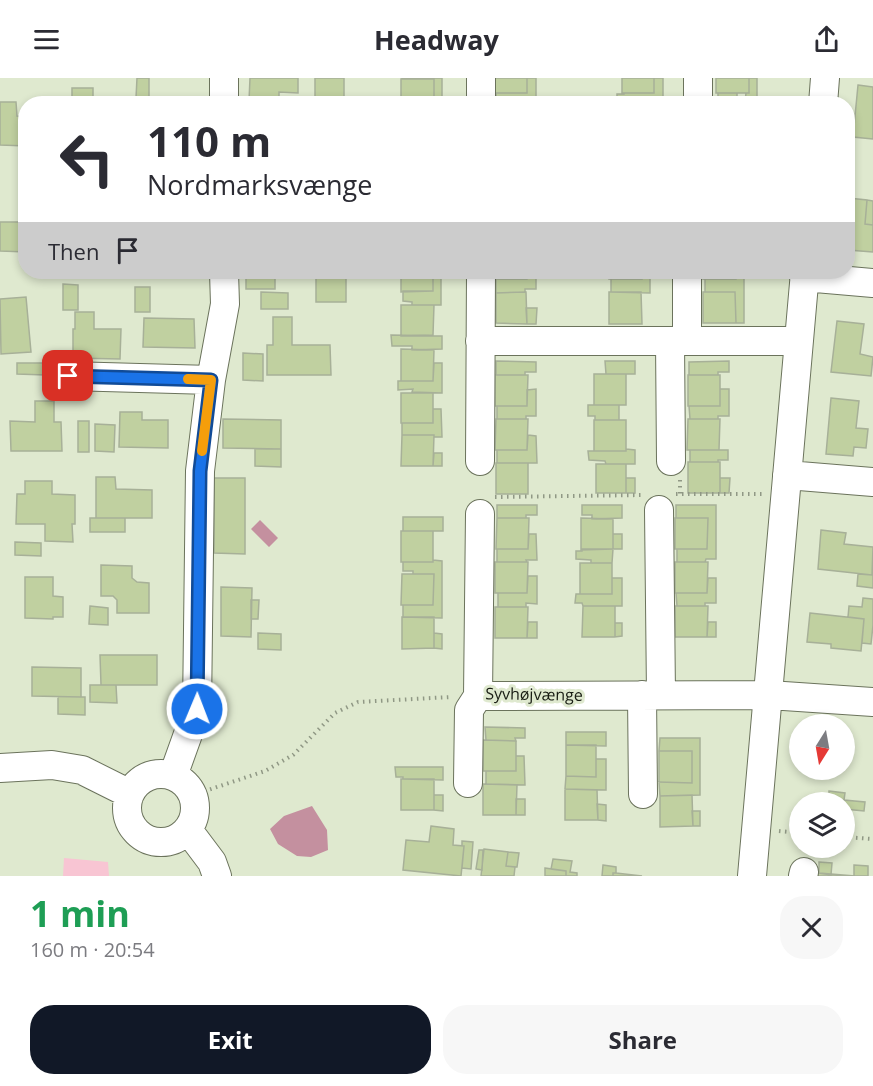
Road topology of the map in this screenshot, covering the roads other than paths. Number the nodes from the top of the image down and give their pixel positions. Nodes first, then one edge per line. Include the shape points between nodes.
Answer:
1 (224, 78) edge
2 (481, 78) edge
3 (699, 78) edge
4 (825, 78) edge
5 (224, 96) edge
6 (481, 96) edge
7 (698, 96) edge
8 (824, 96) edge
9 (224, 279) edge
10 (481, 279) edge
11 (686, 279) edge
12 (804, 279) edge
13 (843, 279) edge
14 (873, 283) edge
15 (480, 341) junction
16 (679, 341) junction
17 (798, 341) junction
18 (68, 376) dead end
19 (211, 380) junction
20 (480, 461) dead end
21 (671, 461) dead end
22 (873, 482) edge
23 (787, 484) junction
24 (652, 502) road end
25 (487, 505) road end
26 (769, 694) junction
27 (652, 695) junction
28 (478, 696) junction
29 (873, 702) edge
30 (0, 768) edge
31 (468, 783) dead end
32 (183, 785) junction
33 (129, 794) junction
34 (643, 794) dead end
35 (188, 830) junction
36 (217, 876) edge
37 (752, 876) edge

1 - 5 street
2 - 6 street
3 - 7 street
4 - 8 street
9 - 19 street via 225,304
10 - 15 street
11 - 16 street
12 - 17 street
13 - 14 street
15 - 16 street
15 - 20 street
16 - 17 street
16 - 21 street
17 - 23 street
18 - 19 street
19 - 32 street via 200,471 197,709
22 - 23 street
23 - 26 street
24 - 27 street
25 - 28 street, Syvhøjvænge
26 - 27 street, Syvhøjvænge
26 - 29 street, Syvhøjvænge
26 - 37 street
27 - 28 street, Syvhøjvænge
27 - 34 street
28 - 31 street via 469,710
30 - 33 street via 52,765 82,770
32 - 33 street via 163,774 153,775 143,778
32 - 35 street via 195,807
33 - 35 street via 128,818 142,837 166,842
35 - 36 street via 212,862

